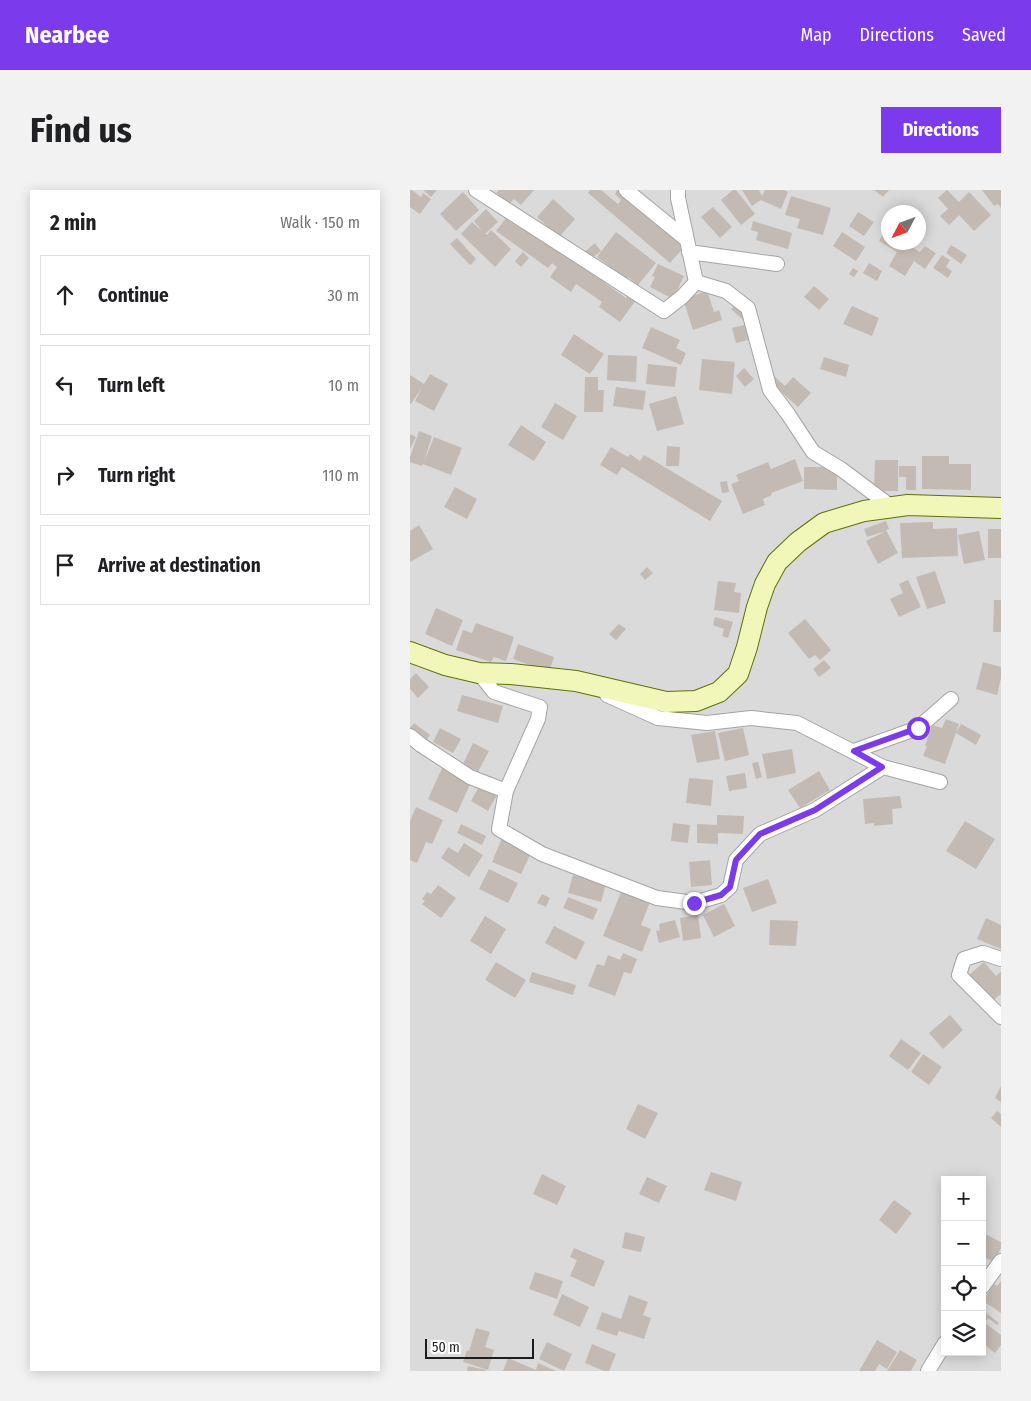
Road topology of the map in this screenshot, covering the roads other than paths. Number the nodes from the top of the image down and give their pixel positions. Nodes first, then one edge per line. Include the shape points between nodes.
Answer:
1 (476, 190) edge
2 (626, 190) edge
3 (678, 190) edge
4 (688, 246) junction
5 (777, 264) dead end
6 (696, 282) junction
7 (893, 508) junction
8 (1001, 508) edge
9 (410, 652) edge
10 (479, 673) junction
11 (576, 681) junction
12 (951, 699) dead end
13 (410, 736) edge
14 (854, 751) junction
15 (882, 767) junction
16 (940, 782) dead end
17 (506, 791) junction
18 (1001, 959) edge
19 (1001, 1017) edge
20 (1001, 1261) edge
21 (986, 1282) edge
22 (941, 1350) edge
23 (928, 1371) edge

1 - 6 street via 664,311
2 - 4 street
3 - 4 street
4 - 5 street
4 - 6 street
6 - 7 street via 726,291 748,308 770,390 812,452 841,469
7 - 8 main road via 908,505
7 - 11 main road via 864,511 824,523 777,562 765,584 738,674 719,692 696,701 666,702
9 - 10 main road
10 - 11 main road
10 - 17 street via 494,692 540,707
11 - 14 street via 658,718 707,723 750,718 797,723
12 - 14 street via 918,728
13 - 17 street via 470,777
14 - 15 street
15 - 16 street
15 - 17 street via 815,810 760,834 736,860 730,887 721,895 694,903 657,898 542,854 499,829
18 - 19 street via 983,953 964,959 959,975
20 - 21 street
22 - 23 street

